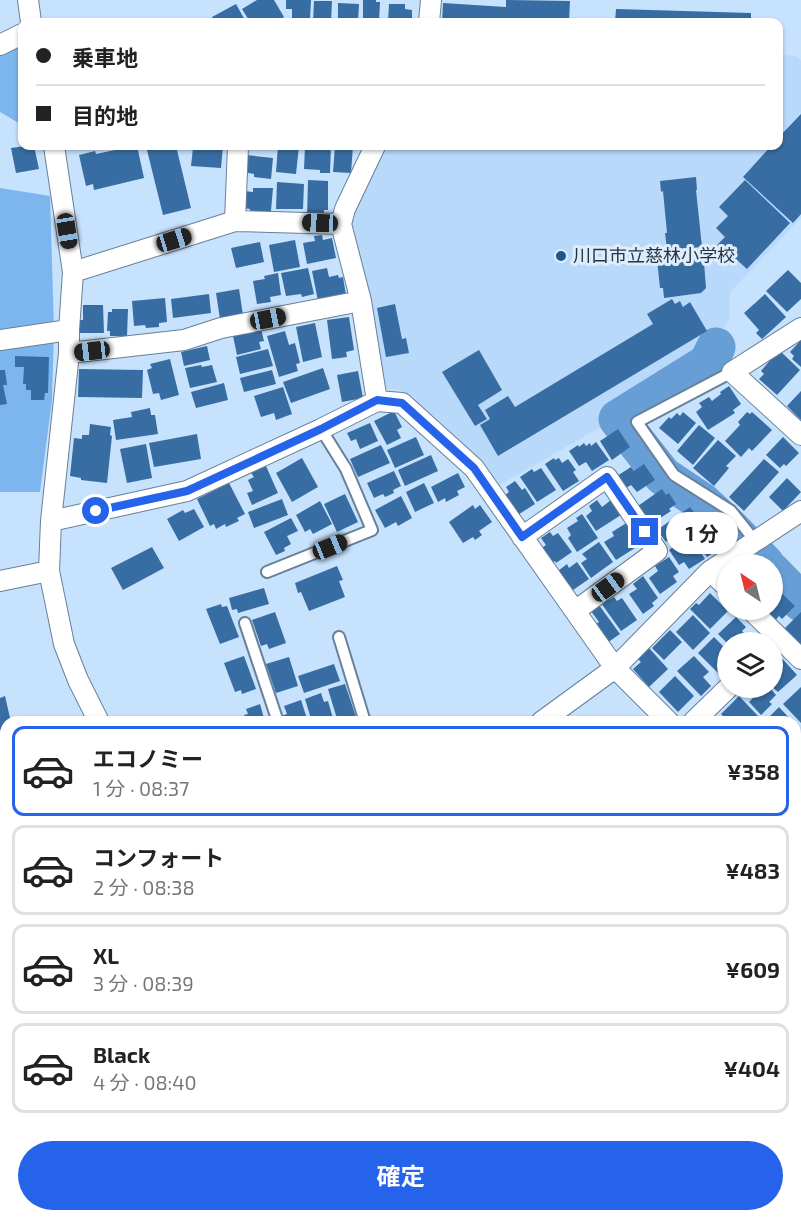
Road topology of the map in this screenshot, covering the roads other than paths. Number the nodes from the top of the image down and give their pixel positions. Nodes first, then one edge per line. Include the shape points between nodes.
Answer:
1 (28, 0) edge
2 (431, 0) edge
3 (30, 18) edge
4 (429, 18) edge
5 (18, 36) edge
6 (0, 45) edge
7 (60, 150) edge
8 (238, 150) edge
9 (373, 150) edge
10 (235, 221) junction
11 (341, 224) junction
12 (73, 272) junction
13 (361, 302) junction
14 (801, 328) edge
15 (69, 330) junction
16 (0, 340) edge
17 (69, 354) junction
18 (732, 372) junction
19 (377, 400) junction
20 (321, 429) junction
21 (801, 435) edge
22 (801, 511) edge
23 (51, 521) junction
24 (522, 537) junction
25 (755, 541) junction
26 (49, 571) junction
27 (267, 572) dead end
28 (710, 572) junction
29 (717, 578) edge
30 (0, 581) edge
31 (575, 611) junction
32 (759, 620) edge
33 (245, 623) dead end
34 (769, 632) edge
35 (339, 637) dead end
36 (783, 646) edge
37 (801, 659) edge
38 (615, 668) junction
39 (718, 698) edge
40 (96, 716) edge
41 (276, 716) edge
42 (363, 716) edge
43 (549, 716) edge
44 (663, 716) edge
45 (699, 716) edge

1 - 3 street
2 - 4 street
5 - 6 street
7 - 12 street
8 - 10 street
9 - 11 street
10 - 11 street
10 - 12 street
11 - 13 street
12 - 15 street
13 - 17 street via 221,328 184,340
13 - 19 street
14 - 18 street
15 - 16 street
15 - 17 street
17 - 23 street
18 - 21 street
18 - 25 lane via 637,422 674,475 731,511
19 - 20 street
19 - 24 street via 402,403 474,468
20 - 23 street via 187,491
20 - 27 lane via 346,469 372,530
22 - 25 street
23 - 26 street
24 - 31 street
24 - 31 street via 607,477 657,551
25 - 28 street
26 - 30 street
26 - 40 street via 64,644
28 - 29 street
28 - 38 street
31 - 38 street
32 - 34 street
33 - 41 lane
35 - 42 lane
36 - 37 street
38 - 43 street
38 - 44 street
39 - 45 street

